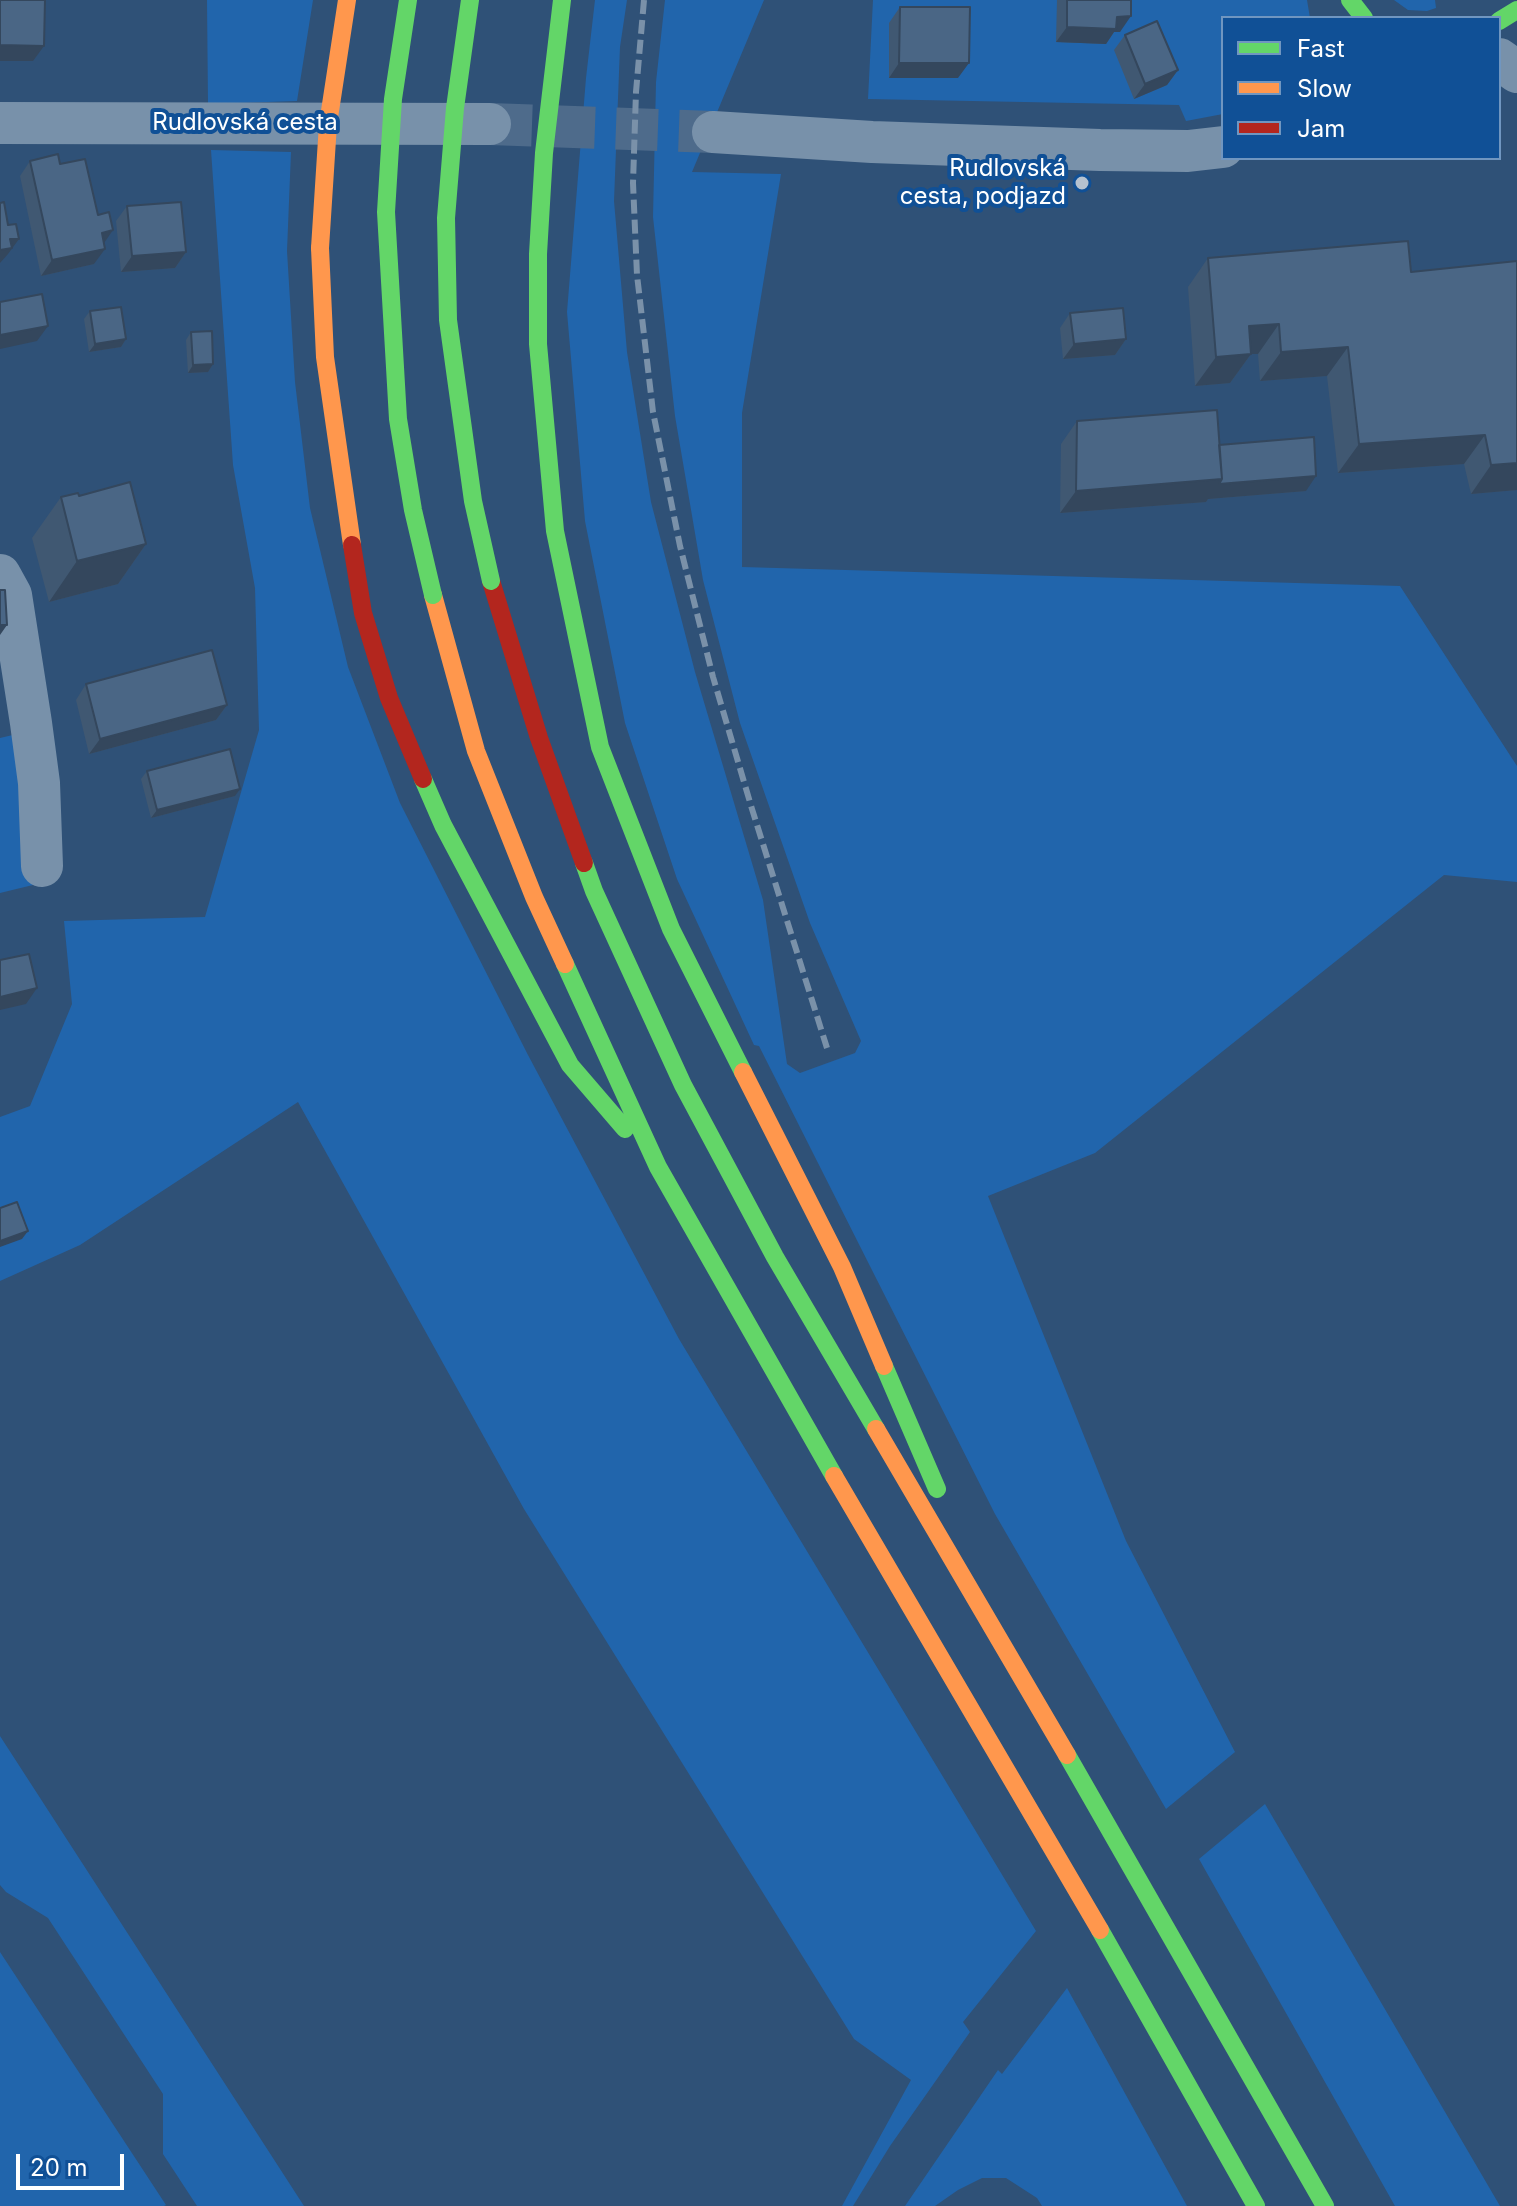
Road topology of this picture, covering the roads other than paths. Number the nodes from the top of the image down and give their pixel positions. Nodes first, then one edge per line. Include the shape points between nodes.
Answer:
1 (347, 0) edge
2 (408, 0) edge
3 (470, 0) edge
4 (562, 0) edge
5 (1350, 0) edge
6 (1362, 16) edge
7 (0, 123) edge
8 (490, 124) tunnel mouth
9 (713, 132) tunnel mouth
10 (1221, 147) edge
11 (0, 575) edge
12 (42, 866) dead end
13 (658, 1167) junction
14 (1007, 1651) junction
15 (1256, 2206) edge
16 (1325, 2206) edge

1 - 13 main road, bridge via 328,124 320,248 325,357 363,613 389,698 443,825 570,1065
2 - 13 main road, bridge via 393,99 386,212 398,419 413,510 476,751 534,897
3 - 14 main road, bridge via 446,218 448,320 473,501 491,581 539,738 594,891 683,1085 775,1257
4 - 14 main road via 544,153 538,344 555,531 600,747 671,929 842,1267
5 - 6 main road
7 - 8 street, Rudlovská cesta
9 - 10 street via 1085,150
11 - 12 street via 11,595 33,738
13 - 15 main road
14 - 16 main road

